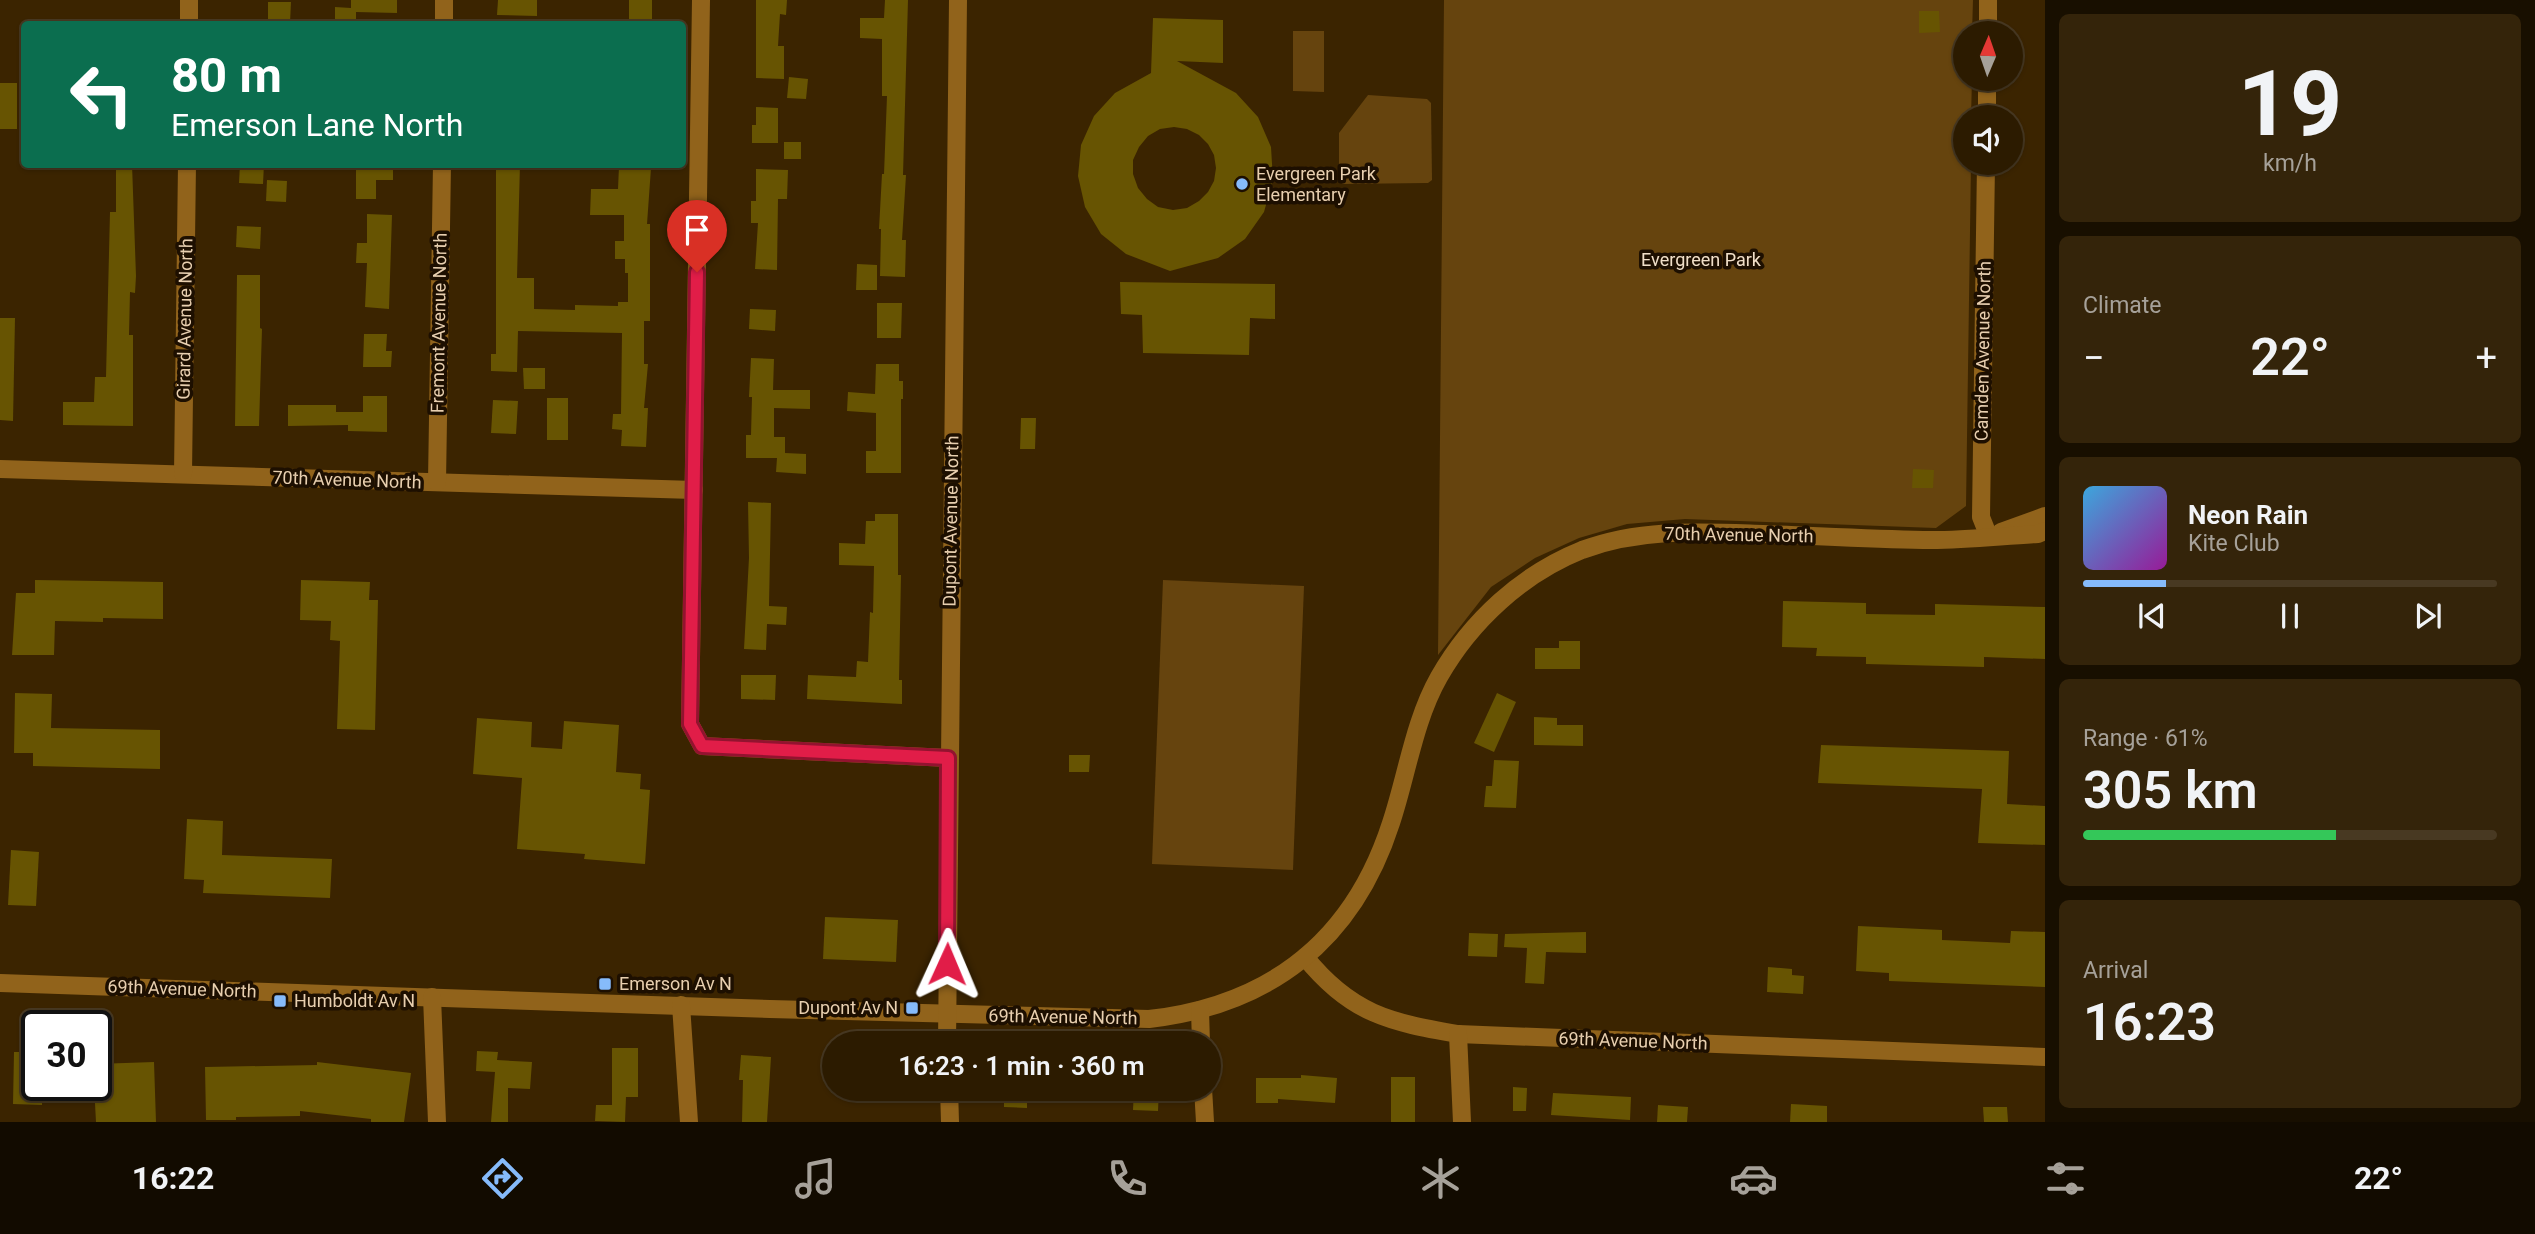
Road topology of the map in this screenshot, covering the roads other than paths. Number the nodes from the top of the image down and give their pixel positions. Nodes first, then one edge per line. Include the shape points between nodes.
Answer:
1 (189, 0) edge
2 (444, 0) edge
3 (701, 0) edge
4 (958, 0) edge
5 (1988, 0) edge
6 (189, 21) edge
7 (444, 21) edge
8 (1988, 21) edge
9 (187, 168) edge
10 (442, 168) edge
11 (1986, 175) edge
12 (0, 469) edge
13 (183, 474) junction
14 (437, 482) junction
15 (694, 490) junction
16 (2045, 516) edge
17 (2045, 531) edge
18 (1989, 537) junction
19 (948, 758) junction
20 (1305, 957) junction
21 (0, 983) edge
22 (432, 997) junction
23 (681, 1006) junction
24 (1200, 1010) junction
25 (946, 1013) junction
26 (947, 1031) edge
27 (1201, 1031) edge
28 (1458, 1034) junction
29 (2045, 1057) edge
30 (949, 1101) edge
31 (1204, 1101) edge
32 (437, 1122) edge
33 (689, 1122) edge
34 (950, 1122) edge
35 (1205, 1122) edge
36 (1462, 1122) edge

1 - 6 street
2 - 7 street
3 - 15 street
4 - 19 street, Dupont Avenue North
5 - 8 street
9 - 13 street, Girard Avenue North
10 - 14 street, Fremont Avenue North
11 - 18 street, Camden Avenue North via 1981,517
12 - 13 street, 70th Avenue North
13 - 14 street, 70th Avenue North
14 - 15 street, 70th Avenue North
15 - 19 street via 690,724 702,746
16 - 18 street, 70th Avenue North
17 - 18 street, 70th Avenue North
18 - 20 street, 70th Avenue North via 1928,540 1682,531 1624,537 1548,566 1489,612 1459,645 1438,678 1380,856 1337,926
19 - 25 street, Dupont Avenue North
20 - 24 street, 69th Avenue North via 1266,985
20 - 28 street, 69th Avenue North via 1323,979 1365,1009 1394,1022
21 - 22 street, 69th Avenue North
22 - 23 street, 69th Avenue North
22 - 32 street
23 - 25 street, 69th Avenue North
23 - 33 street
24 - 25 street, 69th Avenue North via 1149,1019
24 - 27 street
25 - 26 street, Dupont Avenue North
28 - 29 street, 69th Avenue North
28 - 36 street
30 - 34 street
31 - 35 street

